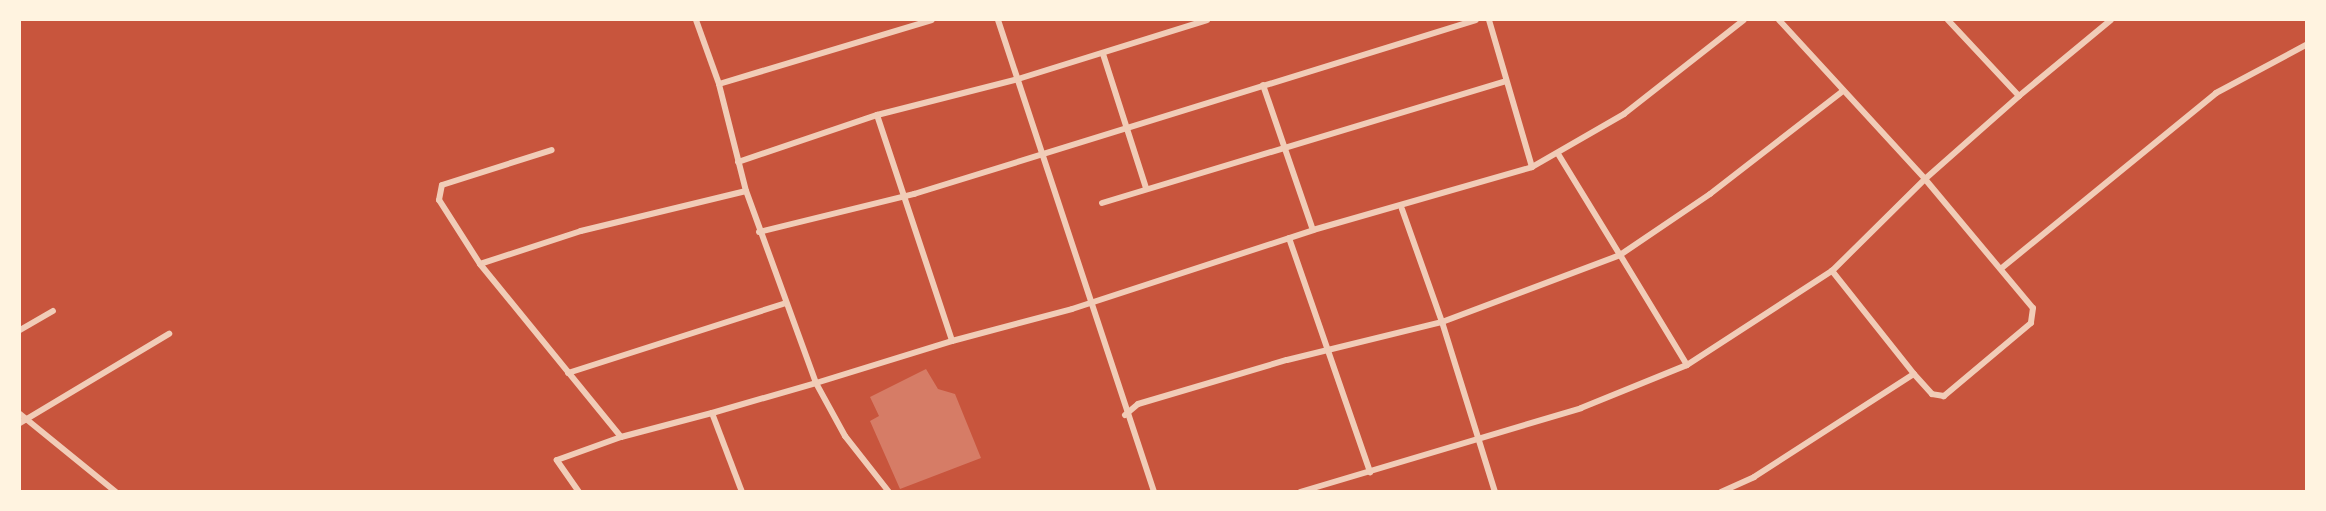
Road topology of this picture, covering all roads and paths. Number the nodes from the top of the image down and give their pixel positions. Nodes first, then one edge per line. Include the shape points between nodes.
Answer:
1 (696, 20) edge
2 (932, 20) edge
3 (998, 20) edge
4 (1207, 20) edge
5 (1476, 20) edge
6 (1489, 20) edge
7 (1744, 20) edge
8 (1779, 20) edge
9 (1948, 20) edge
10 (2111, 20) edge
11 (2307, 45) edge
12 (1103, 54) junction
13 (1018, 79) junction
14 (1505, 81) junction
15 (719, 84) junction
16 (1263, 85) junction
17 (1843, 91) junction
18 (2019, 96) junction
19 (877, 116) junction
20 (1127, 129) junction
21 (1287, 149) junction
22 (552, 150) dead end
23 (1558, 154) junction
24 (1043, 155) junction
25 (738, 162) junction
26 (1532, 167) junction
27 (1926, 179) junction
28 (1146, 188) junction
29 (746, 191) junction
30 (905, 197) junction
31 (1102, 203) dead end
32 (1402, 209) junction
33 (1313, 230) junction
34 (759, 231) junction
35 (1289, 238) junction
36 (1620, 255) junction
37 (480, 264) junction
38 (2002, 267) junction
39 (1832, 271) junction
40 (786, 303) junction
41 (1089, 303) junction
42 (53, 311) dead end
43 (1442, 322) junction
44 (20, 330) edge
45 (169, 334) dead end
46 (952, 341) junction
47 (1330, 350) junction
48 (1687, 365) junction
49 (568, 373) junction
50 (1914, 374) junction
51 (816, 383) junction
52 (712, 413) junction
53 (20, 414) edge
54 (1125, 416) junction
55 (22, 422) edge
56 (621, 437) junction
57 (1480, 440) junction
58 (1370, 472) junction
59 (116, 492) edge
60 (579, 492) edge
61 (742, 492) edge
62 (889, 492) edge
63 (1154, 492) edge
64 (1300, 492) edge
65 (1495, 492) edge
66 (1721, 492) edge

1 - 15 street
2 - 15 street
3 - 13 street
4 - 12 street
5 - 16 street
6 - 14 street
7 - 23 street via 1624,114
8 - 17 street
9 - 18 street
10 - 18 street
11 - 38 street via 2216,93
12 - 13 street
12 - 20 street
13 - 19 street
13 - 24 street
14 - 21 street
14 - 26 street
15 - 25 street
16 - 20 street
16 - 21 street
17 - 27 street
17 - 36 street via 1710,194
18 - 27 street
19 - 25 street
19 - 30 street
20 - 24 street
20 - 28 street
21 - 28 street
21 - 33 street
22 - 37 street via 442,185 439,200
23 - 26 street
23 - 36 street
24 - 30 street
24 - 41 street
25 - 29 street
26 - 32 street
27 - 38 street
27 - 39 street
28 - 31 street
29 - 34 street
29 - 37 street via 581,231
30 - 34 street
30 - 46 street
32 - 33 street
32 - 43 street
33 - 35 street
34 - 40 street
35 - 41 street
35 - 47 street
36 - 43 street
36 - 48 street
37 - 49 street
38 - 50 street via 2032,308 2031,323 1944,396 1932,394
39 - 48 street
39 - 50 street
40 - 49 street
40 - 51 street
41 - 46 street
41 - 54 street
42 - 44 street
43 - 47 street
43 - 57 street
45 - 55 street
46 - 51 street
47 - 54 street via 1138,404
47 - 58 street
48 - 57 street
49 - 56 street
50 - 66 street via 1754,477
51 - 52 street
51 - 62 street via 845,436
52 - 56 street
52 - 61 street
53 - 55 street
54 - 63 street
55 - 59 street
56 - 60 street via 557,460
57 - 58 street
57 - 65 street
58 - 64 street

